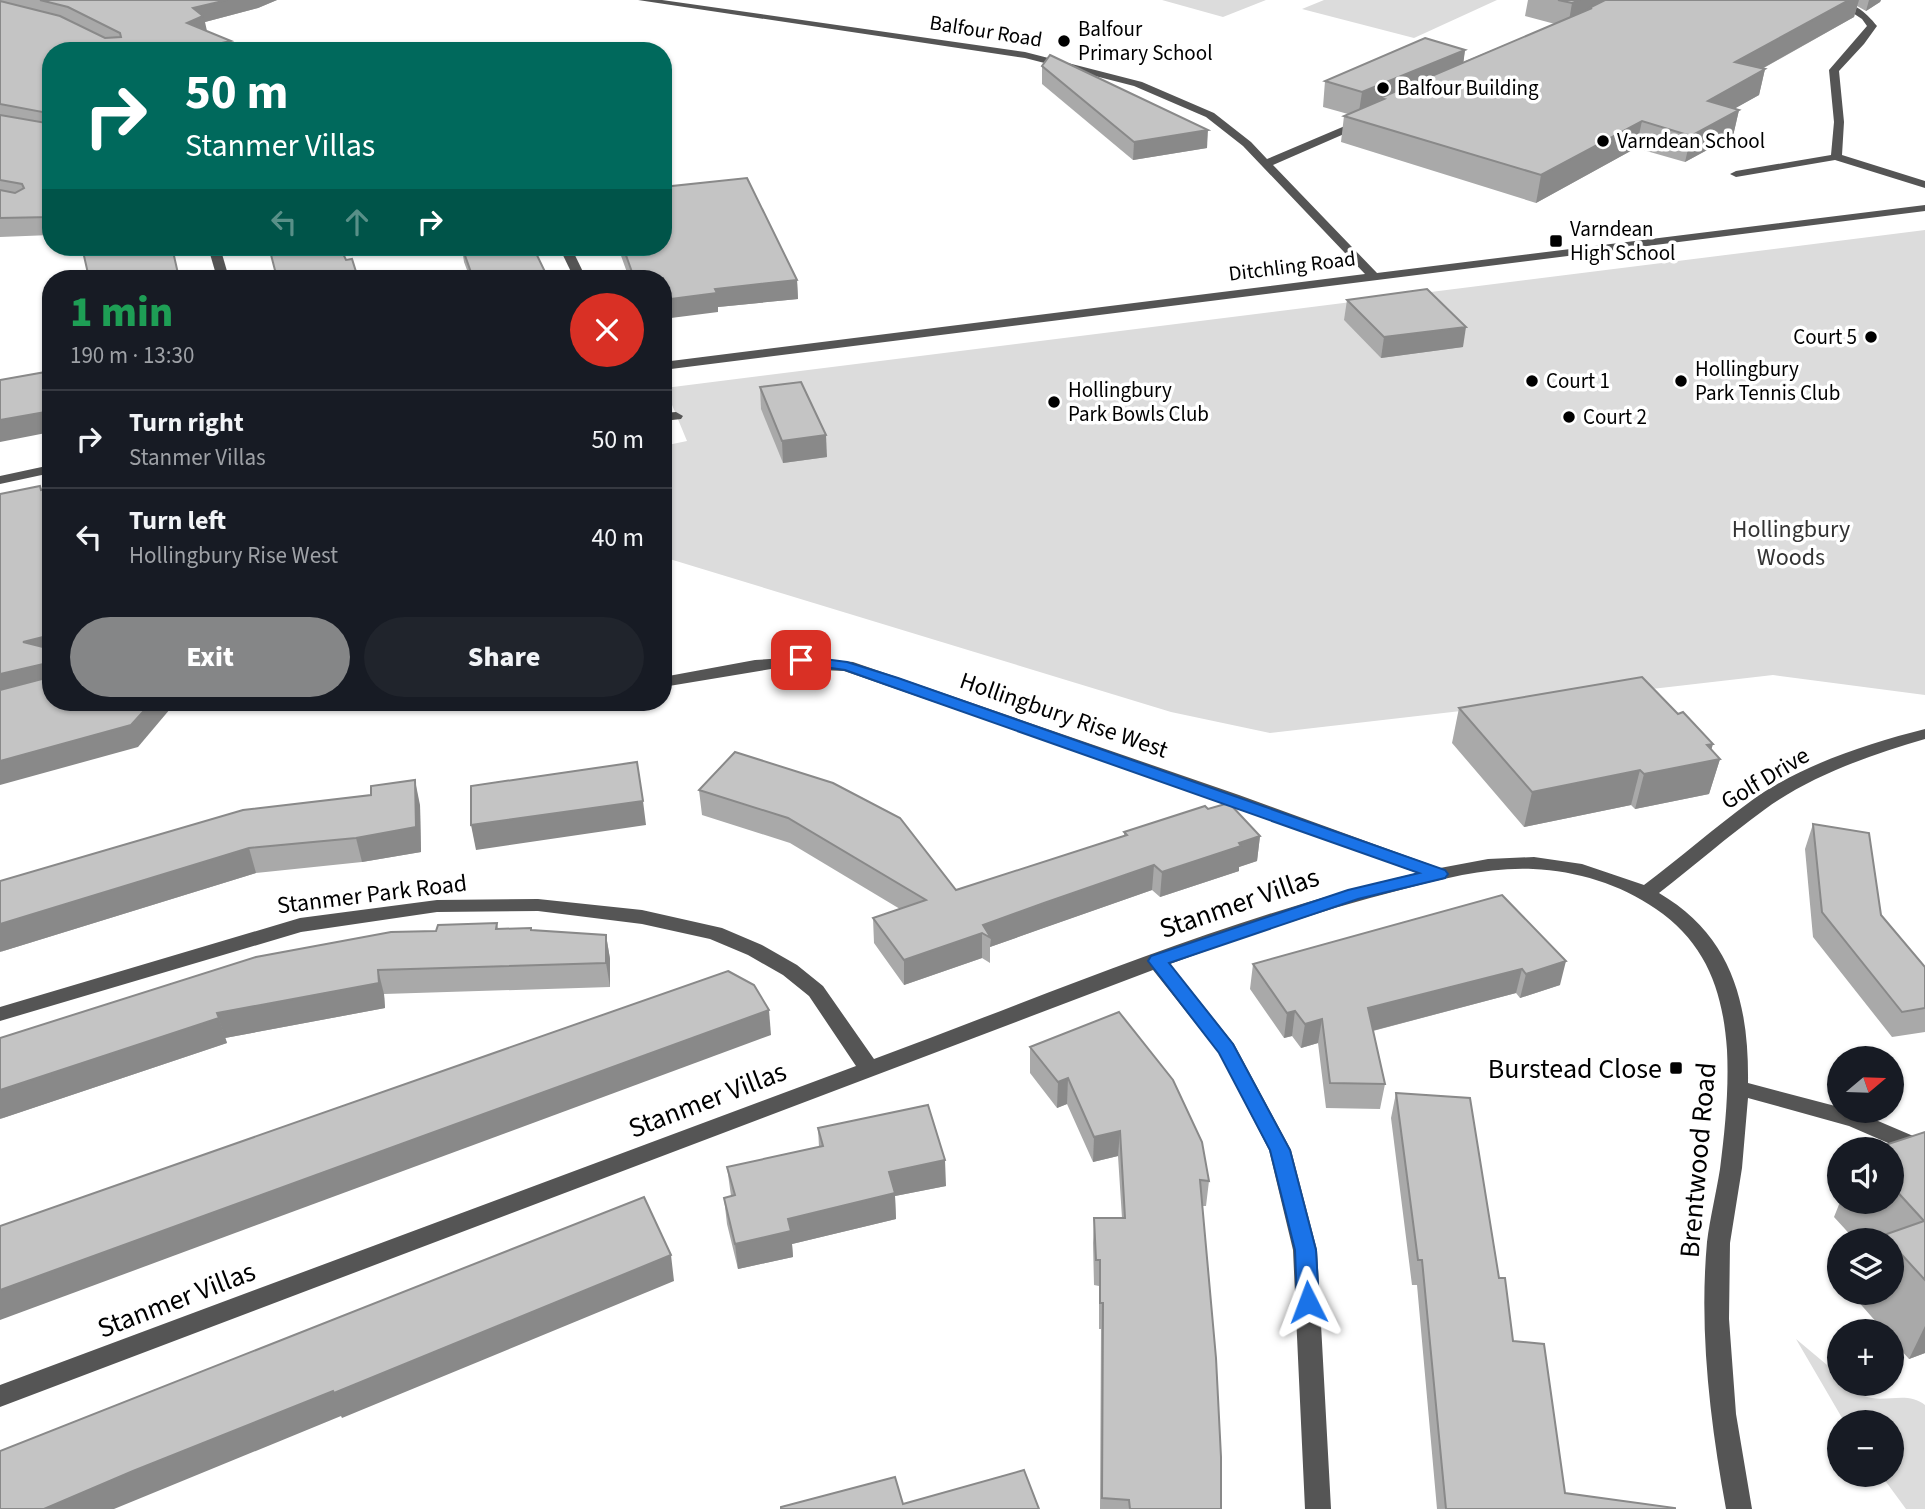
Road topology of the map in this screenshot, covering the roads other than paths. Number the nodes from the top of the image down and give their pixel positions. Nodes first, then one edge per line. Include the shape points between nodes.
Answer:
1 (643, 0) edge
2 (1838, 0) edge
3 (1378, 116) edge
4 (1836, 157) junction
5 (1267, 163) junction
6 (1736, 174) dead end
7 (1925, 185) edge
8 (1925, 208) edge
9 (1374, 277) junction
10 (672, 365) edge
11 (42, 471) edge
12 (0, 480) edge
13 (672, 680) edge
14 (1925, 734) edge
15 (1439, 874) junction
16 (1646, 894) junction
17 (1157, 961) junction
18 (0, 1014) edge
19 (870, 1070) junction
20 (1736, 1088) junction
21 (1925, 1150) edge
22 (0, 1396) edge
23 (1318, 1509) edge
24 (1739, 1509) edge

1 - 5 street, Balfour Road via 1025,54 1138,84 1210,115
2 - 4 street via 1872,26 1834,71 1839,122
3 - 5 street
4 - 6 street
4 - 7 street
5 - 9 street, Balfour Road
8 - 9 street, Ditchling Road
9 - 10 street, Ditchling Road
11 - 12 street
13 - 15 street, Hollingbury Rise West via 786,660 847,666
14 - 16 street, Golf Drive via 1860,754 1759,804
15 - 16 street, Brentwood Road via 1533,863 1605,875
15 - 17 street, Stanmer Villas via 1354,894
16 - 20 street, Brentwood Road via 1690,926 1724,974 1734,1017
17 - 19 street, Stanmer Villas
17 - 23 street via 1227,1049 1280,1150 1305,1250
18 - 19 street, Stanmer Park Road via 300,925 437,906 538,905 654,920 715,933 755,950 816,991
19 - 22 street, Stanmer Villas
20 - 21 street via 1843,1115
20 - 24 street, Brentwood Road via 1731,1168 1718,1250 1715,1334 1723,1426

